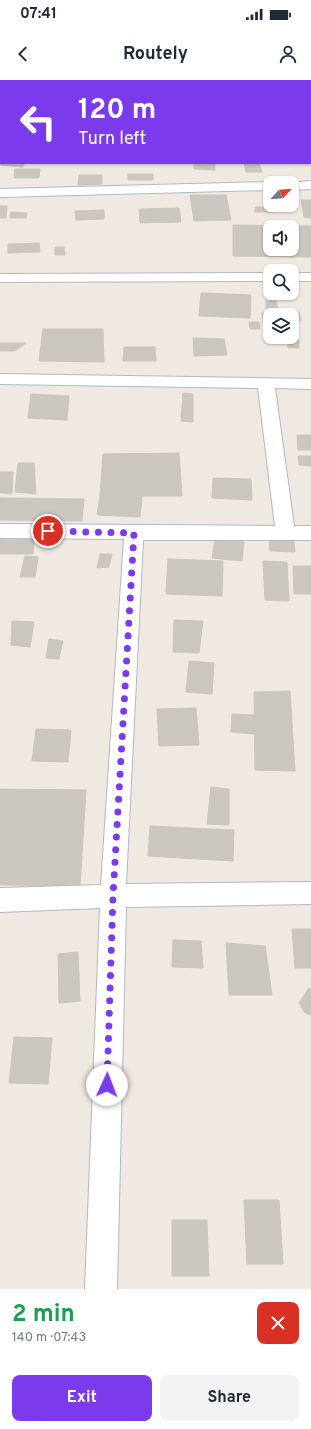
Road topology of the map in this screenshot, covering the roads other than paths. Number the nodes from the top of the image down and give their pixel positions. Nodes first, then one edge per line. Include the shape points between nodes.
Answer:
1 (263, 186) edge
2 (299, 186) edge
3 (311, 186) edge
4 (0, 193) edge
5 (299, 277) edge
6 (311, 277) edge
7 (0, 278) edge
8 (263, 278) edge
9 (0, 379) edge
10 (266, 383) junction
11 (311, 384) edge
12 (0, 531) edge
13 (285, 532) junction
14 (134, 533) junction
15 (311, 533) edge
16 (311, 893) edge
17 (113, 896) junction
18 (0, 900) edge
19 (101, 1289) edge

1 - 4 street
2 - 3 street
5 - 6 street
7 - 8 street
9 - 10 street
10 - 11 street
10 - 13 street
12 - 14 street
13 - 14 street
13 - 15 street
14 - 17 street
16 - 17 street
17 - 18 street
17 - 19 street

